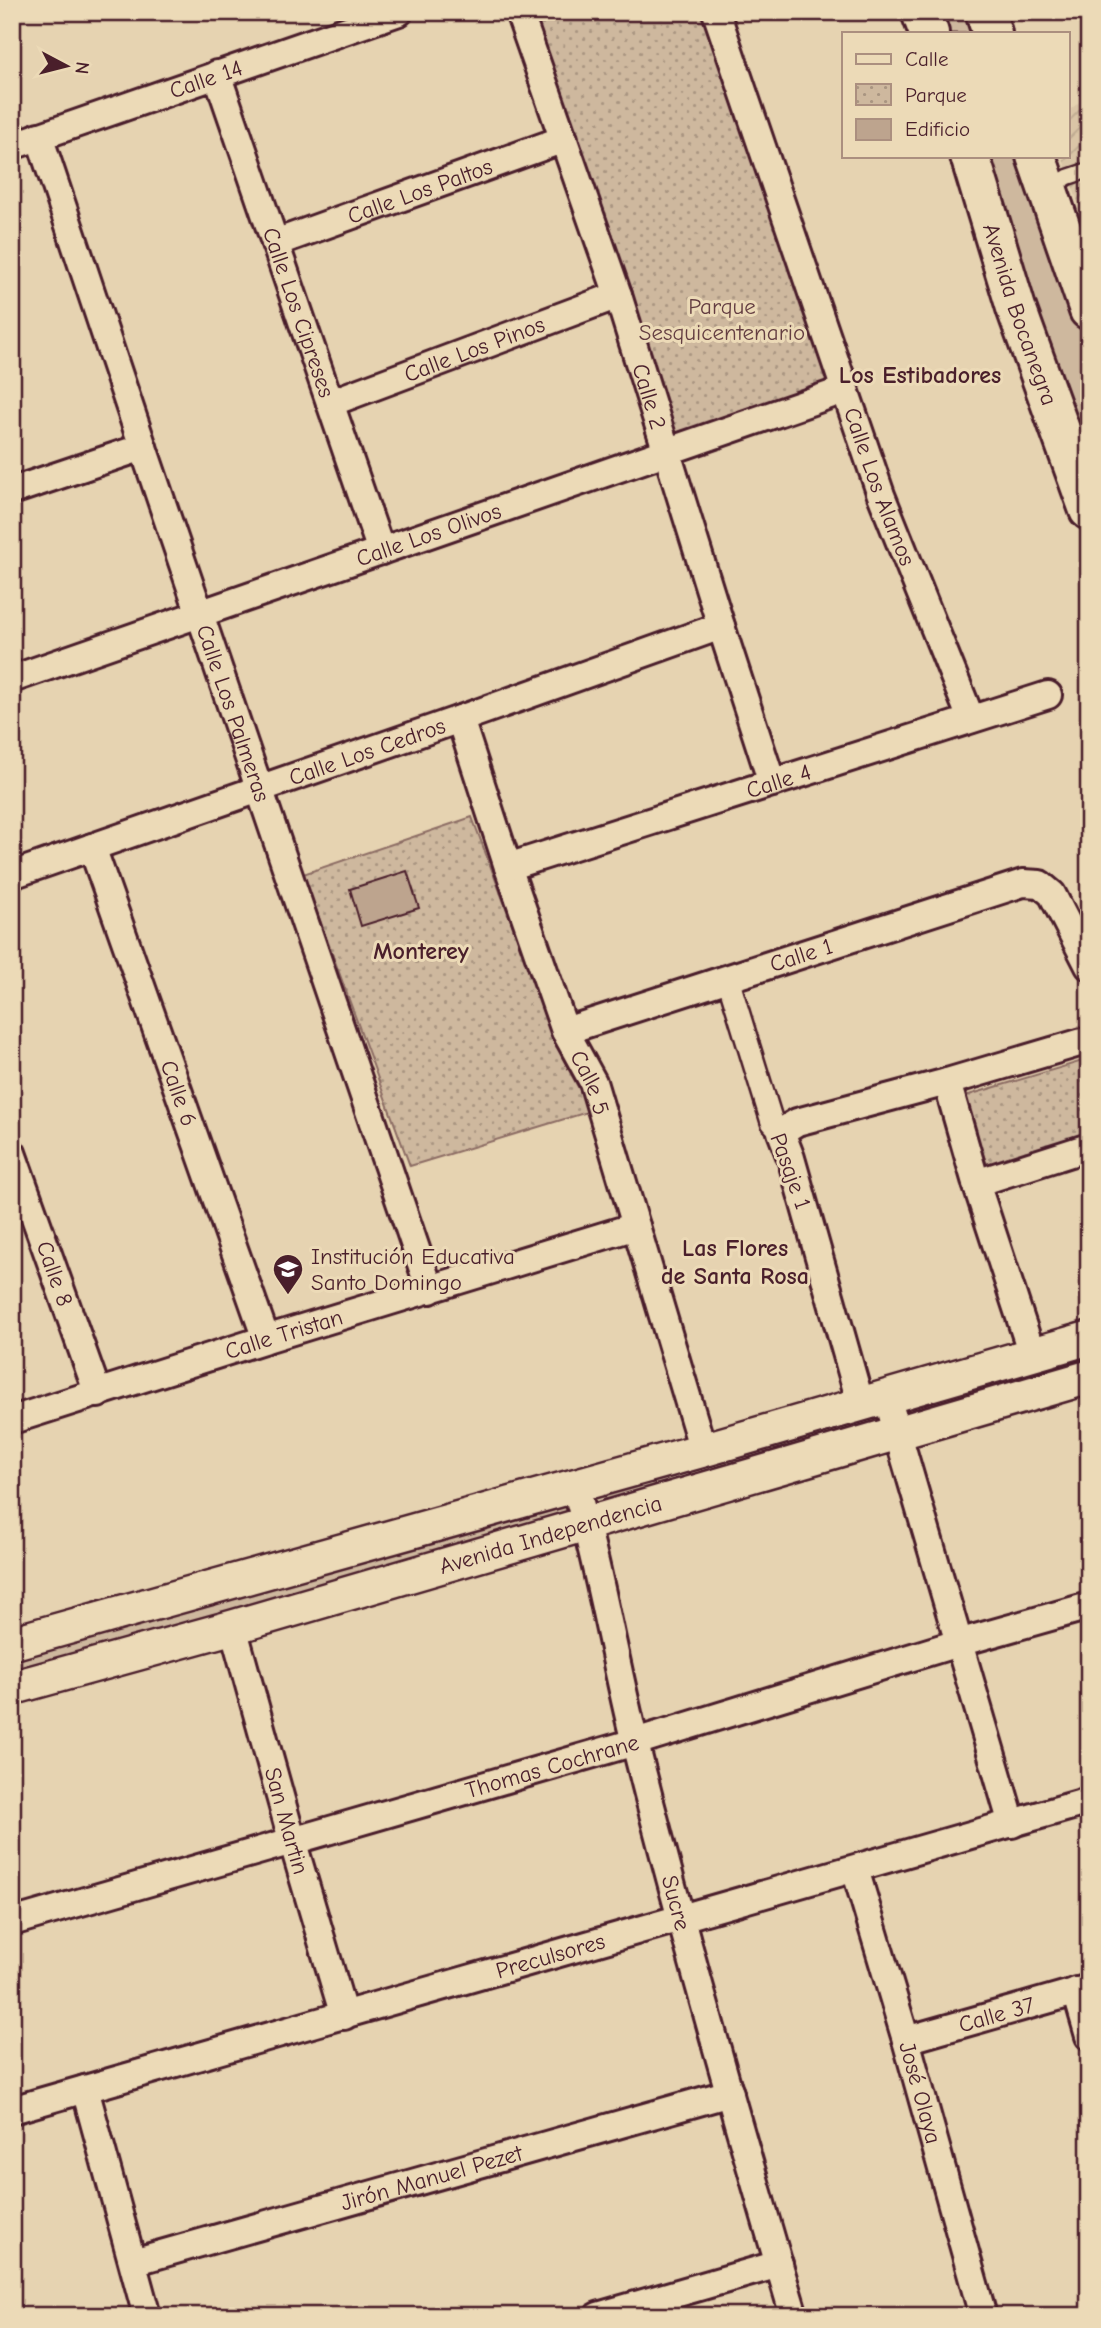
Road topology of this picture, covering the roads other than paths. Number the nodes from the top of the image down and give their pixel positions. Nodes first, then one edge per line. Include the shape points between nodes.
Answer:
1 (399, 12) edge
2 (519, 12) edge
3 (716, 12) edge
4 (921, 12) edge
5 (985, 12) edge
6 (929, 32) edge
7 (992, 32) edge
8 (217, 74) junction
9 (39, 136) junction
10 (564, 139) junction
11 (12, 146) edge
12 (971, 158) edge
13 (1089, 170) edge
14 (1042, 173) edge
15 (275, 243) junction
16 (618, 295) junction
17 (1089, 310) edge
18 (844, 390) junction
19 (330, 403) junction
20 (143, 447) junction
21 (668, 452) junction
22 (12, 491) edge
23 (1089, 510) edge
24 (381, 551) junction
25 (201, 614) junction
26 (721, 626) junction
27 (12, 679) edge
28 (1048, 695) dead end
29 (460, 719) junction
30 (971, 719) junction
31 (772, 783) junction
32 (259, 789) junction
33 (92, 847) junction
34 (508, 867) junction
35 (12, 875) edge
36 (1089, 967) edge
37 (728, 979) junction
38 (565, 1031) junction
39 (1089, 1040) edge
40 (947, 1082) junction
41 (781, 1132) junction
42 (1089, 1147) edge
43 (12, 1153) edge
44 (976, 1183) junction
45 (23, 1219) edge
46 (636, 1226) junction
47 (430, 1290) junction
48 (1089, 1338) edge
49 (266, 1339) junction
50 (1032, 1354) junction
51 (1089, 1377) edge
52 (98, 1394) junction
53 (874, 1401) junction
54 (12, 1420) edge
55 (897, 1433) junction
56 (703, 1450) junction
57 (575, 1485) junction
58 (586, 1523) junction
59 (1089, 1606) edge
60 (233, 1627) junction
61 (12, 1643) edge
62 (958, 1643) junction
63 (12, 1688) edge
64 (635, 1742) junction
65 (1089, 1801) edge
66 (1012, 1824) junction
67 (293, 1843) junction
68 (855, 1869) junction
69 (681, 1918) junction
70 (12, 1922) edge
71 (1082, 1990) edge
72 (344, 2016) junction
73 (1089, 2036) edge
74 (906, 2040) junction
75 (85, 2089) junction
76 (730, 2093) junction
77 (12, 2110) edge
78 (132, 2262) junction
79 (779, 2264) junction
80 (147, 2316) edge
81 (598, 2316) edge
82 (794, 2316) edge
83 (984, 2316) edge

1 - 8 street, Calle 14
2 - 10 street, Calle 2
3 - 18 street, Calle Los Alamos
4 - 6 main road
5 - 7 main road
8 - 9 street, Calle 14
8 - 15 street, Calle Los Cipreses
9 - 11 street, Calle 14
9 - 20 street, Calle Los Palmeras
10 - 15 street, Calle Los Paltos
10 - 16 street, Calle 2
12 - 23 main road, Avenida Bocanegra via 1016,308
13 - 14 lane via 1069,177
14 - 17 main road
15 - 19 street, Calle Los Cipreses
16 - 19 street, Calle Los Pinos
16 - 21 street, Calle 2
18 - 21 street, Calle Los Olivos
18 - 30 street, Calle Los Alamos
19 - 24 street, Calle Los Cipreses
20 - 22 street
20 - 25 street, Calle Los Palmeras
21 - 24 street, Calle Los Olivos
21 - 26 street, Calle 2
24 - 25 street, Calle Los Olivos
25 - 27 street, Calle Los Olivos
25 - 32 street, Calle Los Palmeras
26 - 29 street, Calle Los Cedros
26 - 31 street, Calle 2
28 - 30 street, Calle 4
29 - 32 street, Calle Los Cedros
29 - 34 street, Calle 5
30 - 31 street, Calle 4
31 - 34 street, Calle 4
32 - 33 street, Calle Los Cedros
32 - 47 street, Calle Los Palmeras
33 - 35 street, Calle Los Cedros
33 - 49 street, Calle 6
34 - 38 street, Calle 5
36 - 37 street, Calle 1 via 1052,894 1040,884 1023,883
37 - 38 street, Calle 1
37 - 41 street, Pasaje 1 via 772,1122
38 - 46 street, Calle 5 via 593,1082
39 - 40 street
40 - 41 street via 797,1122
40 - 44 street
41 - 53 street, Pasaje 1
42 - 44 street
43 - 45 street, Calle 8
44 - 50 street
45 - 52 street, Calle 8
46 - 47 street, Calle Tristan
46 - 56 street, Calle 5
47 - 49 street, Calle Tristan
48 - 50 street, Avenida Independencia
49 - 52 street, Calle Tristan
50 - 53 street, Avenida Independencia
51 - 55 street, Avenida Independencia
52 - 54 street, Calle Tristan
53 - 55 street, Pasaje 1
53 - 56 street, Avenida Independencia
55 - 58 street, Avenida Independencia
55 - 62 street, Pasaje 1
56 - 57 street, Avenida Independencia
57 - 58 street, Sucre
57 - 61 street, Avenida Independencia
58 - 60 street, Avenida Independencia
58 - 64 street, Sucre
59 - 62 street, Thomas Cochrane
60 - 63 street, Avenida Independencia
60 - 67 street, San Martin
62 - 64 street, Thomas Cochrane
62 - 66 street, Pasaje 1
64 - 67 street, Thomas Cochrane
64 - 69 street, Sucre
65 - 66 street, Preculsores
66 - 68 street, Preculsores
67 - 70 street, Thomas Cochrane
67 - 72 street, San Martin
68 - 69 street, Preculsores
68 - 74 street, José Olaya
69 - 72 street, Preculsores
69 - 76 street, Sucre
71 - 73 street
71 - 74 street, Calle 37
72 - 75 street, Preculsores
74 - 83 street, José Olaya
75 - 77 street, Preculsores
75 - 78 street
76 - 78 street, Jirón Manuel Pezet
76 - 79 street, Sucre
78 - 80 street
79 - 81 street
79 - 82 street, Sucre

